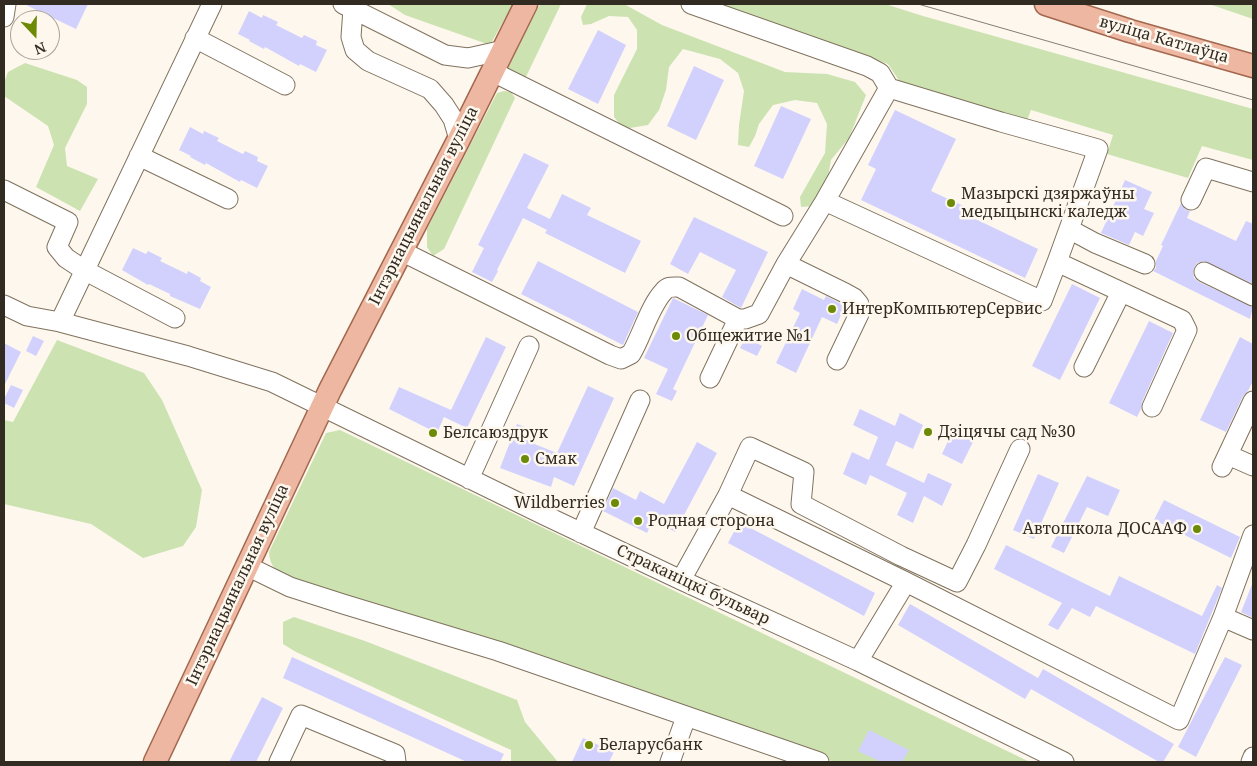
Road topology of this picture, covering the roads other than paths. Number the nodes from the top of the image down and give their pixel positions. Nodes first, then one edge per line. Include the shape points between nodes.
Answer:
1 (6, 4) edge
2 (212, 4) edge
3 (526, 4) edge
4 (691, 4) edge
5 (1046, 4) edge
6 (348, 6) edge
7 (4, 17) edge
8 (195, 38) junction
9 (504, 50) junction
10 (1253, 66) edge
11 (492, 72) junction
12 (285, 85) dead end
13 (889, 88) junction
14 (459, 138) junction
15 (139, 156) junction
16 (1253, 182) edge
17 (4, 190) edge
18 (228, 198) dead end
19 (1191, 200) dead end
20 (825, 201) junction
21 (783, 216) dead end
22 (1069, 229) junction
23 (401, 251) junction
24 (1057, 262) junction
25 (786, 264) junction
26 (1145, 264) dead end
27 (84, 270) junction
28 (1204, 272) dead end
29 (1121, 292) junction
30 (1253, 296) edge
31 (4, 305) edge
32 (175, 318) dead end
33 (738, 319) junction
34 (60, 322) junction
35 (529, 346) dead end
36 (836, 360) dead end
37 (1084, 367) dead end
38 (710, 378) dead end
39 (640, 400) dead end
40 (1253, 401) edge
41 (322, 407) junction
42 (1152, 407) dead end
43 (1020, 448) dead end
44 (1253, 466) edge
45 (469, 479) junction
46 (728, 495) junction
47 (581, 533) junction
48 (1253, 535) edge
49 (247, 566) junction
50 (680, 580) junction
51 (906, 582) junction
52 (1223, 617) junction
53 (1253, 630) edge
54 (858, 661) junction
55 (686, 717) junction
56 (1253, 757) edge
57 (155, 762) edge
58 (279, 762) edge
59 (396, 762) edge
60 (670, 762) edge
61 (819, 762) edge
62 (1064, 762) edge
63 (1251, 762) edge

1 - 7 street
2 - 8 street
3 - 9 main road, Інтэрнацыянальная вуліца
4 - 13 street via 867,66 880,73
5 - 10 main road, вуліца Катлаўца
6 - 9 street via 445,55 468,58
6 - 14 street via 355,50 368,61 430,89 444,104
8 - 12 street
8 - 15 street
9 - 11 main road, Інтэрнацыянальная вуліца
11 - 14 main road, Інтэрнацыянальная вуліца
11 - 21 street
13 - 20 street
13 - 22 street via 1098,148
14 - 23 main road, Інтэрнацыянальная вуліца
15 - 18 street
15 - 27 street
16 - 19 street via 1206,168
17 - 27 street via 68,222 57,247 66,258
20 - 24 street via 1042,300
20 - 25 street
22 - 24 street
22 - 26 street
23 - 33 street via 621,359 631,354 653,308 670,287 678,287
23 - 41 main road, Інтэрнацыянальная вуліца
24 - 29 street
25 - 33 street via 758,314
25 - 36 street via 846,293 859,304 859,314
27 - 32 street
27 - 34 street
28 - 30 street
29 - 37 street
29 - 42 street via 1182,320 1187,330
31 - 34 street via 27,316
33 - 38 street
34 - 41 street via 272,382
35 - 45 street
39 - 47 street
40 - 44 street via 1225,461
41 - 45 street, Страканіцкі бульвар
41 - 49 main road, Інтэрнацыянальная вуліца
43 - 46 street via 957,582 801,504 804,472 750,447
45 - 47 street, Страканіцкі бульвар
46 - 50 street
46 - 51 street
47 - 50 street, Страканіцкі бульвар
48 - 52 street
49 - 55 street via 290,587 498,651
49 - 57 main road, Інтэрнацыянальная вуліца
50 - 54 street, Страканіцкі бульвар
51 - 52 street via 1179,720
51 - 54 street
52 - 53 street
54 - 62 street, Страканіцкі бульвар
55 - 60 street
55 - 61 street
56 - 63 street
58 - 59 street via 301,715 395,754

